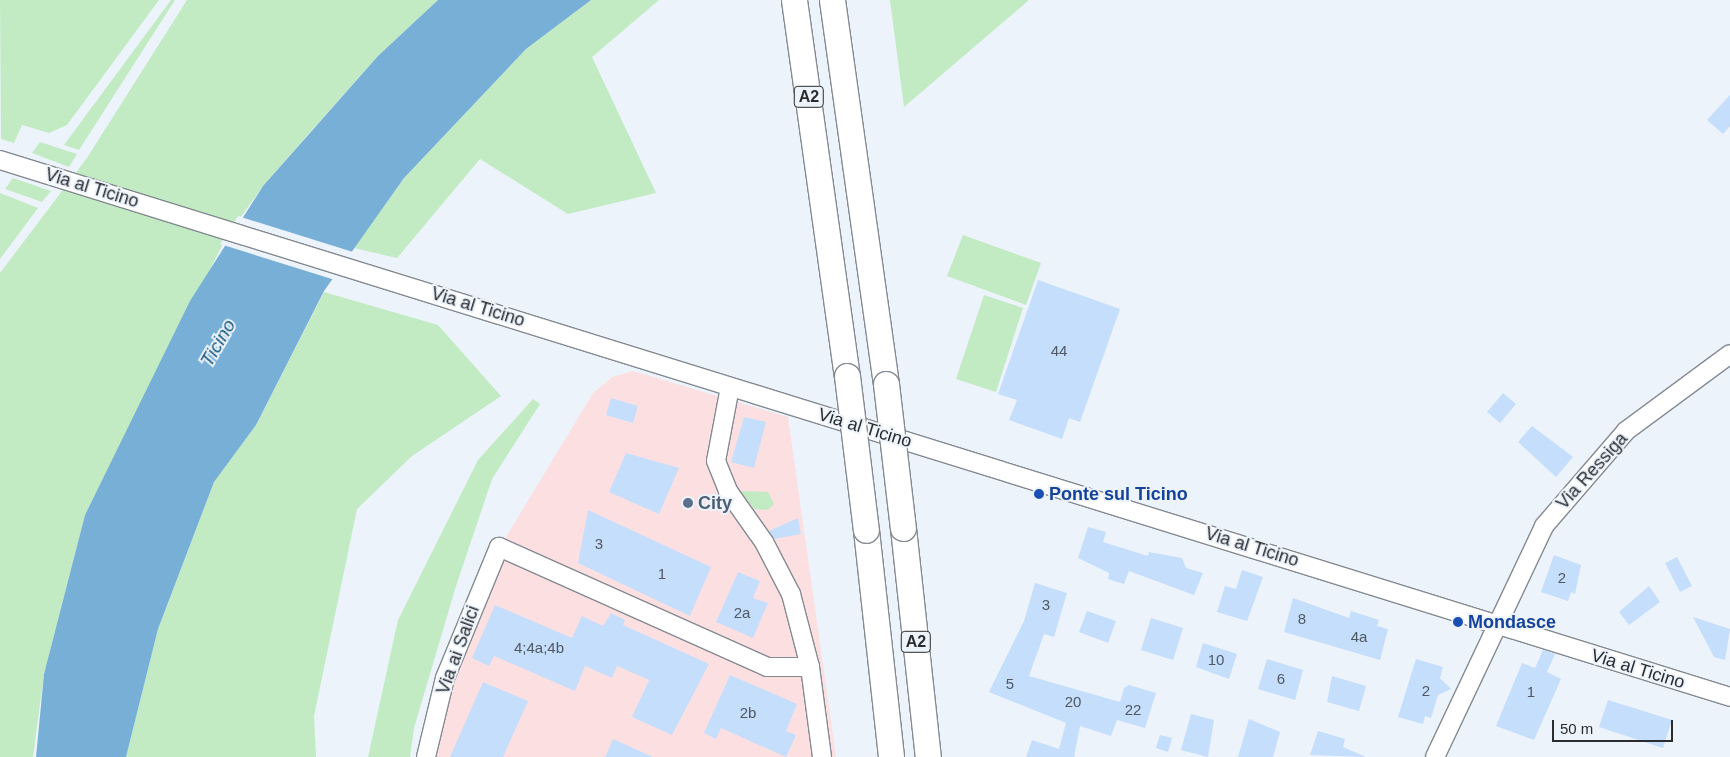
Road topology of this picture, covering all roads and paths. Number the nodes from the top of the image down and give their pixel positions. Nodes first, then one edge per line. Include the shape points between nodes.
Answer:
1 (794, 0) edge
2 (832, 0) edge
3 (0, 160) edge
4 (1730, 354) edge
5 (730, 387) junction
6 (1498, 625) junction
7 (810, 667) junction
8 (1730, 697) edge
9 (426, 757) edge
10 (822, 757) edge
11 (891, 757) edge
12 (928, 757) edge
13 (1435, 757) edge

1 - 11 highway, A2, bridge via 824,195
2 - 12 highway, A2, bridge via 886,384
3 - 5 street, Via al Ticino
4 - 6 street, Via Ressiga via 1636,423 1587,472 1540,533
5 - 6 street, Via al Ticino
5 - 7 street via 715,449 718,471 783,575
6 - 8 street, Via al Ticino
6 - 13 street, Via Ressiga
7 - 9 street, Via ai Salici via 767,667 499,546 445,678
7 - 10 street

